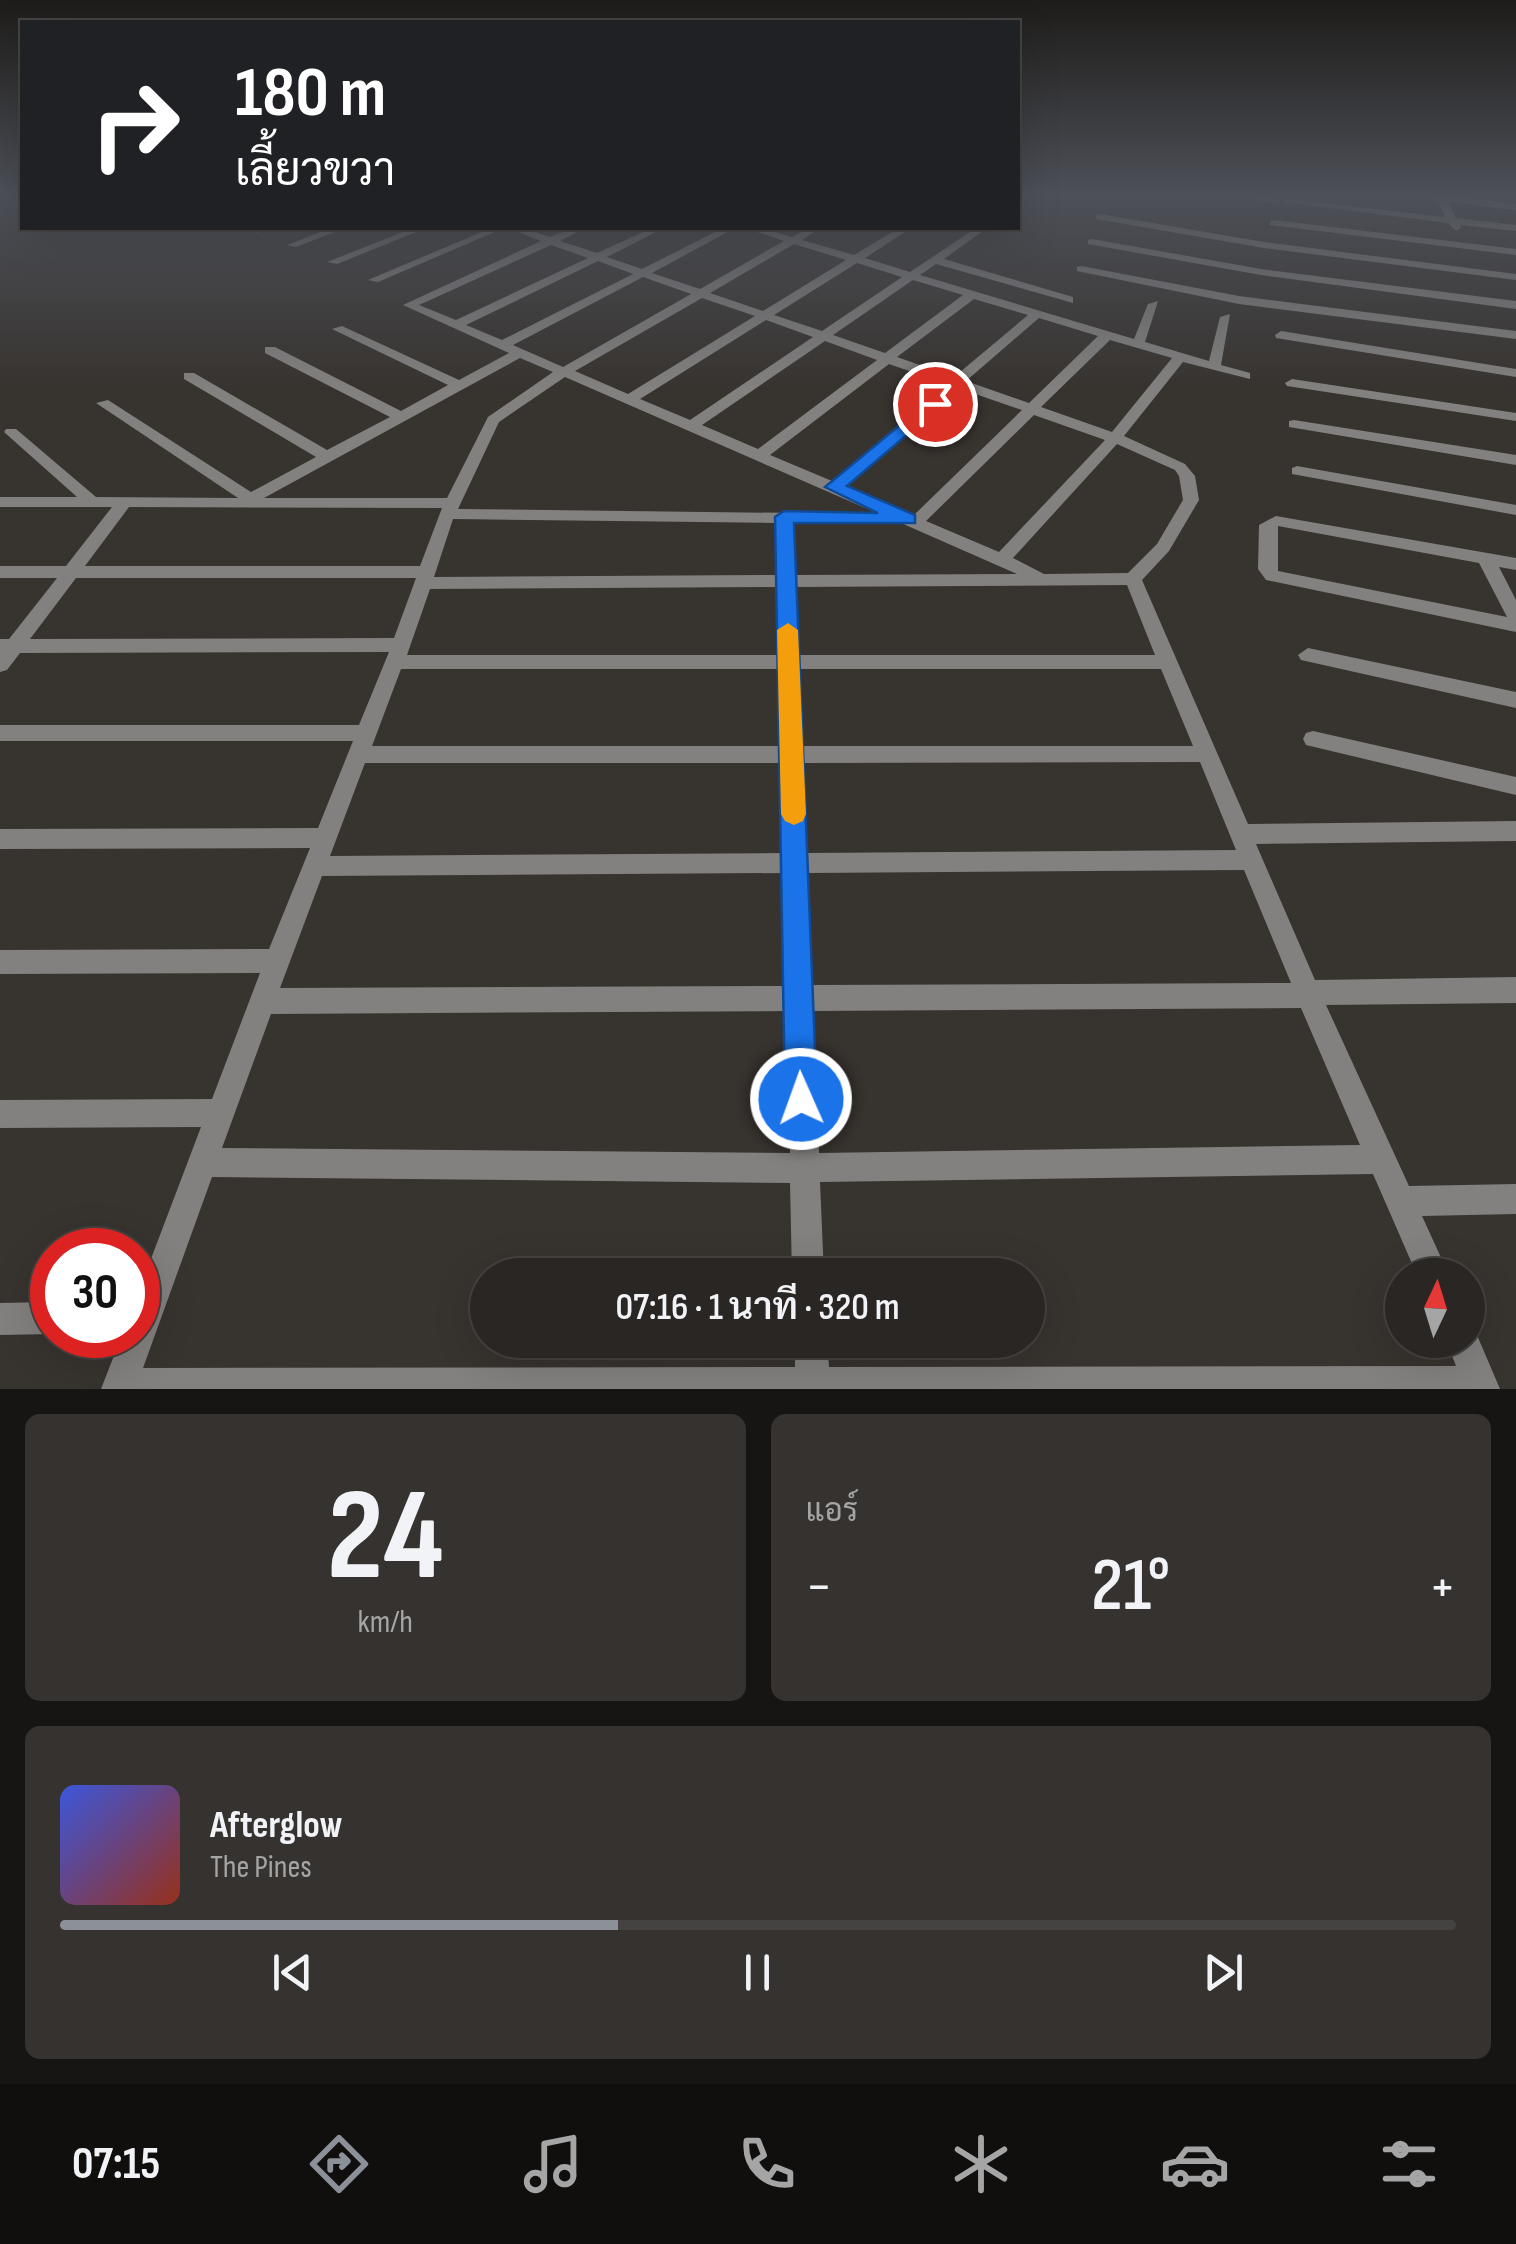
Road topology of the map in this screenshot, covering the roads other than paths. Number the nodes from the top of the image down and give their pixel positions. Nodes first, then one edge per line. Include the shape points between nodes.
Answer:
1 (340, 259) edge
2 (425, 259) edge
3 (511, 259) edge
4 (594, 259) edge
5 (603, 259) edge
6 (670, 259) edge
7 (759, 259) edge
8 (855, 259) joint
9 (1187, 259) edge
10 (1375, 259) edge
11 (1472, 259) edge
12 (934, 260) joint
13 (332, 262) dead end
14 (1081, 270) dead end
15 (1261, 272) junction
16 (1481, 272) junction
17 (643, 273) junction
18 (911, 276) junction
19 (1516, 277) edge
20 (374, 280) dead end
21 (700, 292) junction
22 (972, 294) junction
23 (1258, 302) junction
24 (1494, 302) junction
25 (1154, 304) dead end
26 (1516, 305) edge
27 (1037, 314) junction
28 (765, 315) junction
29 (1226, 317) dead end
30 (1058, 320) junction
31 (456, 325) junction
32 (338, 329) dead end
33 (1513, 334) edge
34 (1107, 335) junction
35 (1281, 335) dead end
36 (824, 336) junction
37 (1138, 344) junction
38 (502, 345) junction
39 (1516, 347) edge
40 (270, 350) dead end
41 (520, 352) junction
42 (1180, 356) junction
43 (888, 358) junction
44 (1214, 367) junction
45 (564, 373) junction
46 (1516, 373) edge
47 (189, 376) dead end
48 (1245, 376) dead end
49 (960, 383) junction
50 (1292, 383) dead end
51 (459, 385) junction
52 (630, 399) junction
53 (103, 404) dead end
54 (1032, 408) junction
55 (400, 416) junction
56 (1516, 417) edge
57 (1294, 424) dead end
58 (692, 426) junction
59 (11, 432) dead end
60 (1115, 438) junction
61 (760, 455) junction
62 (326, 456) junction
63 (1516, 460) edge
64 (1297, 471) dead end
65 (834, 487) junction
66 (244, 501) junction
67 (0, 502) edge
68 (92, 502) junction
69 (124, 503) junction
70 (449, 508) junction
71 (1516, 510) edge
72 (784, 517) junction
73 (912, 521) junction
74 (1002, 559) junction
75 (1486, 559) junction
76 (1516, 564) edge
77 (0, 572) edge
78 (72, 573) junction
79 (425, 578) junction
80 (786, 579) junction
81 (1043, 579) junction
82 (1133, 579) junction
83 (1516, 617) edge
84 (1516, 626) edge
85 (8, 646) edge
86 (398, 654) junction
87 (1308, 656) dead end
88 (788, 659) junction
89 (1168, 662) junction
90 (0, 665) edge
91 (1516, 700) edge
92 (0, 732) edge
93 (1314, 739) dead end
94 (361, 744) junction
95 (1207, 754) junction
96 (791, 755) junction
97 (1516, 786) edge
98 (1516, 832) edge
99 (1241, 834) junction
100 (324, 838) junction
101 (0, 839) edge
102 (1252, 860) junction
103 (796, 865) junction
104 (313, 866) junction
105 (277, 960) junction
106 (0, 962) edge
107 (1516, 990) edge
108 (1308, 994) junction
109 (798, 997) junction
110 (262, 1002) junction
111 (222, 1113) junction
112 (0, 1114) edge
113 (1382, 1159) junction
114 (204, 1162) junction
115 (803, 1168) junction
116 (1516, 1199) edge
117 (1401, 1201) junction
118 (807, 1258) edge
119 (1426, 1258) edge
120 (160, 1271) edge
121 (0, 1318) edge
122 (30, 1318) edge
123 (128, 1358) edge
124 (812, 1358) edge
125 (1470, 1358) edge
126 (813, 1386) edge
127 (1482, 1386) edge
128 (119, 1387) edge

1 - 13 street
2 - 20 street
3 - 31 street via 408,305
4 - 31 street
5 - 17 street
6 - 17 street
7 - 21 street
8 - 18 street
8 - 28 street
9 - 15 street
10 - 16 street
11 - 16 street
12 - 18 street
12 - 30 street via 1072,294
14 - 23 street
15 - 23 street
15 - 24 street
16 - 19 street
16 - 24 street
17 - 21 street
17 - 38 street
18 - 22 street
18 - 36 street
21 - 28 street
21 - 45 street
22 - 27 street
22 - 43 street
23 - 33 street
24 - 26 street
24 - 33 street
25 - 37 street
27 - 30 street
27 - 49 street
28 - 36 street
28 - 52 street
29 - 44 street
30 - 34 street
31 - 38 street
32 - 51 street
33 - 39 street
34 - 37 street
34 - 54 street
35 - 46 street
36 - 43 street
36 - 58 street
37 - 42 street
38 - 41 street
40 - 55 street
41 - 45 street
41 - 51 street
42 - 44 street
42 - 60 street
43 - 49 street
43 - 61 street
44 - 48 street
45 - 52 street
45 - 70 street via 493,420
47 - 62 street
49 - 54 street
49 - 65 street
50 - 56 street
51 - 55 street
52 - 58 street
53 - 66 street
54 - 60 street
54 - 73 street
55 - 62 street
57 - 63 street
58 - 61 street
59 - 68 street
60 - 74 street
60 - 82 street via 1169,460 1190,484 1191,500 1172,532
61 - 65 street
62 - 66 street
64 - 71 street
65 - 73 street
66 - 69 street
66 - 70 street
67 - 68 street
68 - 69 street
69 - 78 street
70 - 72 street
70 - 79 street
72 - 73 street
72 - 80 street
73 - 74 street
74 - 81 street
75 - 76 street
75 - 83 street
75 - 84 street via 1276,521 1266,525 1272,576
77 - 78 street
78 - 79 street
78 - 85 street
79 - 80 street
79 - 86 street
80 - 81 street
80 - 88 street
81 - 82 street
82 - 89 street
85 - 86 street
85 - 90 street
86 - 88 street
86 - 94 street
87 - 91 street
88 - 89 street
88 - 96 street
89 - 95 street
92 - 94 street
93 - 97 street
94 - 96 street
94 - 100 street
95 - 96 street
95 - 99 street
96 - 103 street
98 - 99 street
99 - 102 street
100 - 101 street
100 - 104 street
102 - 103 street
102 - 108 street
103 - 104 street
103 - 109 street
104 - 105 street
105 - 106 street
105 - 110 street
107 - 108 street
108 - 109 street
108 - 113 street
109 - 110 street
109 - 115 street
110 - 111 street
111 - 112 street
111 - 114 street
113 - 115 street
113 - 117 street
114 - 115 street
114 - 120 street
115 - 118 street
116 - 117 street
117 - 119 street
121 - 122 street
123 - 128 street
124 - 126 street
125 - 127 street
126 - 127 street
126 - 128 street

